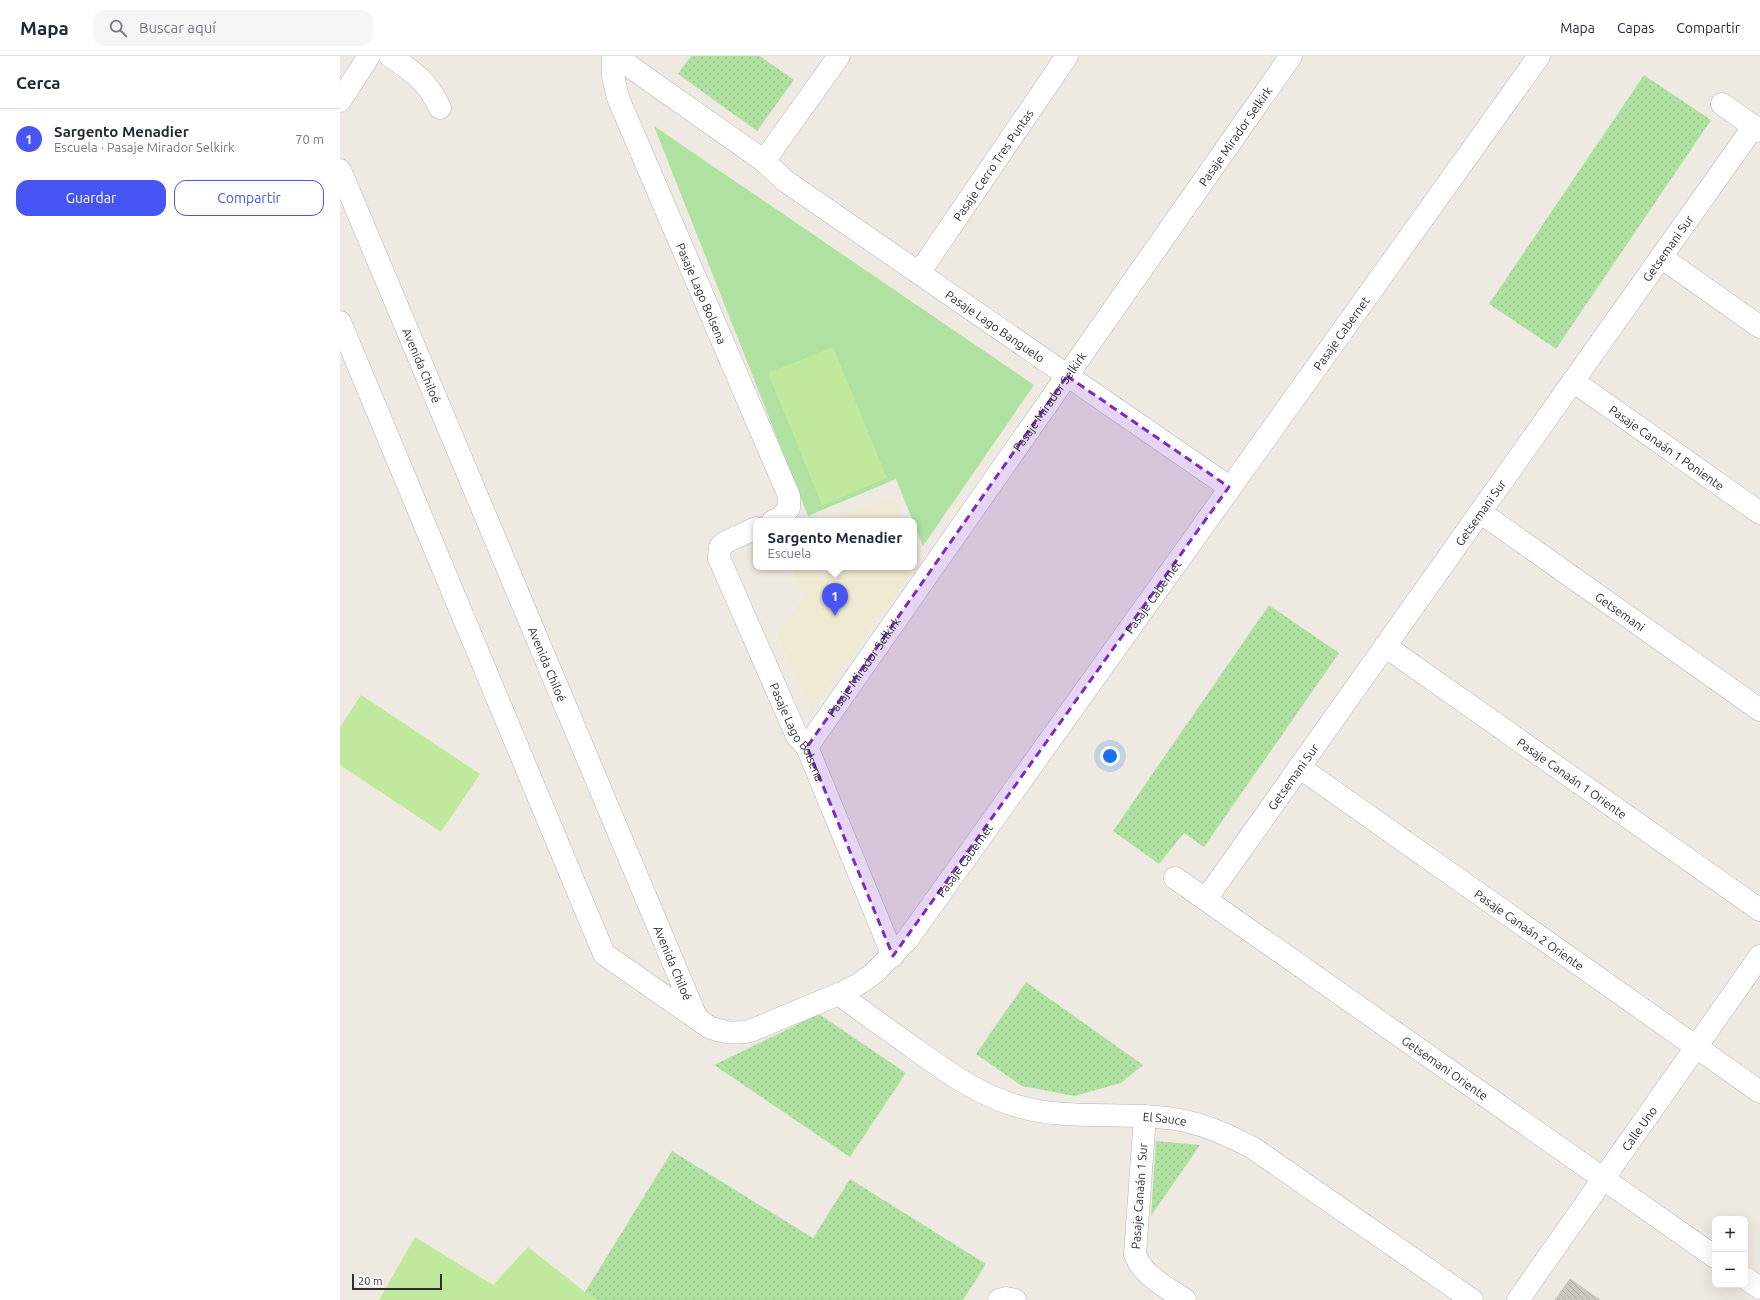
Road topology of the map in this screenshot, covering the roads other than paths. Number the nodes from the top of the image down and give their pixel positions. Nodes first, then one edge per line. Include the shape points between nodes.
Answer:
1 (369, 56) edge
2 (390, 56) edge
3 (613, 56) edge
4 (617, 56) edge
5 (839, 56) edge
6 (1067, 56) edge
7 (1291, 56) edge
8 (1539, 56) edge
9 (340, 100) edge
10 (1722, 104) dead end
11 (440, 108) dead end
12 (1757, 128) edge
13 (764, 161) junction
14 (340, 170) edge
15 (1661, 257) junction
16 (919, 273) junction
17 (340, 322) edge
18 (1760, 327) edge
19 (1067, 376) junction
20 (1573, 381) junction
21 (1229, 487) junction
22 (1480, 512) junction
23 (1760, 513) edge
24 (781, 518) edge
25 (753, 529) edge
26 (1385, 646) junction
27 (1760, 710) edge
28 (807, 747) junction
29 (1299, 767) junction
30 (1175, 878) dead end
31 (1206, 899) junction
32 (1760, 910) edge
33 (893, 956) junction
34 (1760, 956) edge
35 (839, 994) junction
36 (697, 1019) junction
37 (1696, 1047) junction
38 (1760, 1092) edge
39 (1145, 1116) junction
40 (1604, 1178) junction
41 (1712, 1255) edge
42 (1748, 1280) edge
43 (1760, 1288) edge
44 (1186, 1300) edge
45 (1472, 1300) edge
46 (1518, 1300) edge

1 - 9 street
2 - 11 street via 419,76 435,96
3 - 24 street, Pasaje Lago Bolsena via 613,76 618,98 789,496 789,508
4 - 13 street
5 - 13 street
6 - 16 street, Pasaje Cerro Tres Puntas
7 - 19 street, Pasaje Mirador Selkirk
8 - 21 street, Pasaje Cabernet
10 - 12 street
12 - 15 street, Getsemani Sur
13 - 16 street, Pasaje Lago Banguelo via 784,180
14 - 36 street, Avenida Chiloé
15 - 18 street
15 - 20 street, Getsemani Sur
16 - 19 street, Pasaje Lago Banguelo
17 - 36 street, Avenida Chiloé via 604,954
19 - 21 street, Pasaje Lago Banguelo
19 - 28 street, Pasaje Mirador Selkirk
20 - 22 street, Getsemani Sur
20 - 23 street, Pasaje Canaán 1 Poniente
21 - 33 street, Pasaje Cabernet
22 - 26 street, Getsemani Sur
22 - 27 street, Getsemani
25 - 28 street, Pasaje Lago Bolsena via 724,543 720,547 719,558 797,736
26 - 29 street, Getsemani Sur
26 - 32 street, Pasaje Canaán 1 Oriente
28 - 33 street, Pasaje Lago Bolsena
29 - 31 street, Getsemani Sur
29 - 37 street, Pasaje Canaán 2 Oriente
30 - 31 street, Getsemani Oriente
31 - 40 street, Getsemani Oriente
33 - 35 street, Pasaje Cabernet via 859,984
34 - 37 street, Calle Uno
35 - 36 street, Pasaje Cabernet via 750,1031 724,1032 709,1027
35 - 39 street, El Sauce via 952,1076 994,1098 1017,1106 1063,1114
37 - 38 street, Pasaje Canaán 2 Oriente
37 - 40 street, Calle Uno
39 - 44 street, Pasaje Canaán 1 Sur via 1135,1254 1143,1270
39 - 45 street, El Sauce via 1175,1119 1207,1127 1253,1148
40 - 41 street, Getsemani Oriente
40 - 46 street, Calle Uno
42 - 43 street

